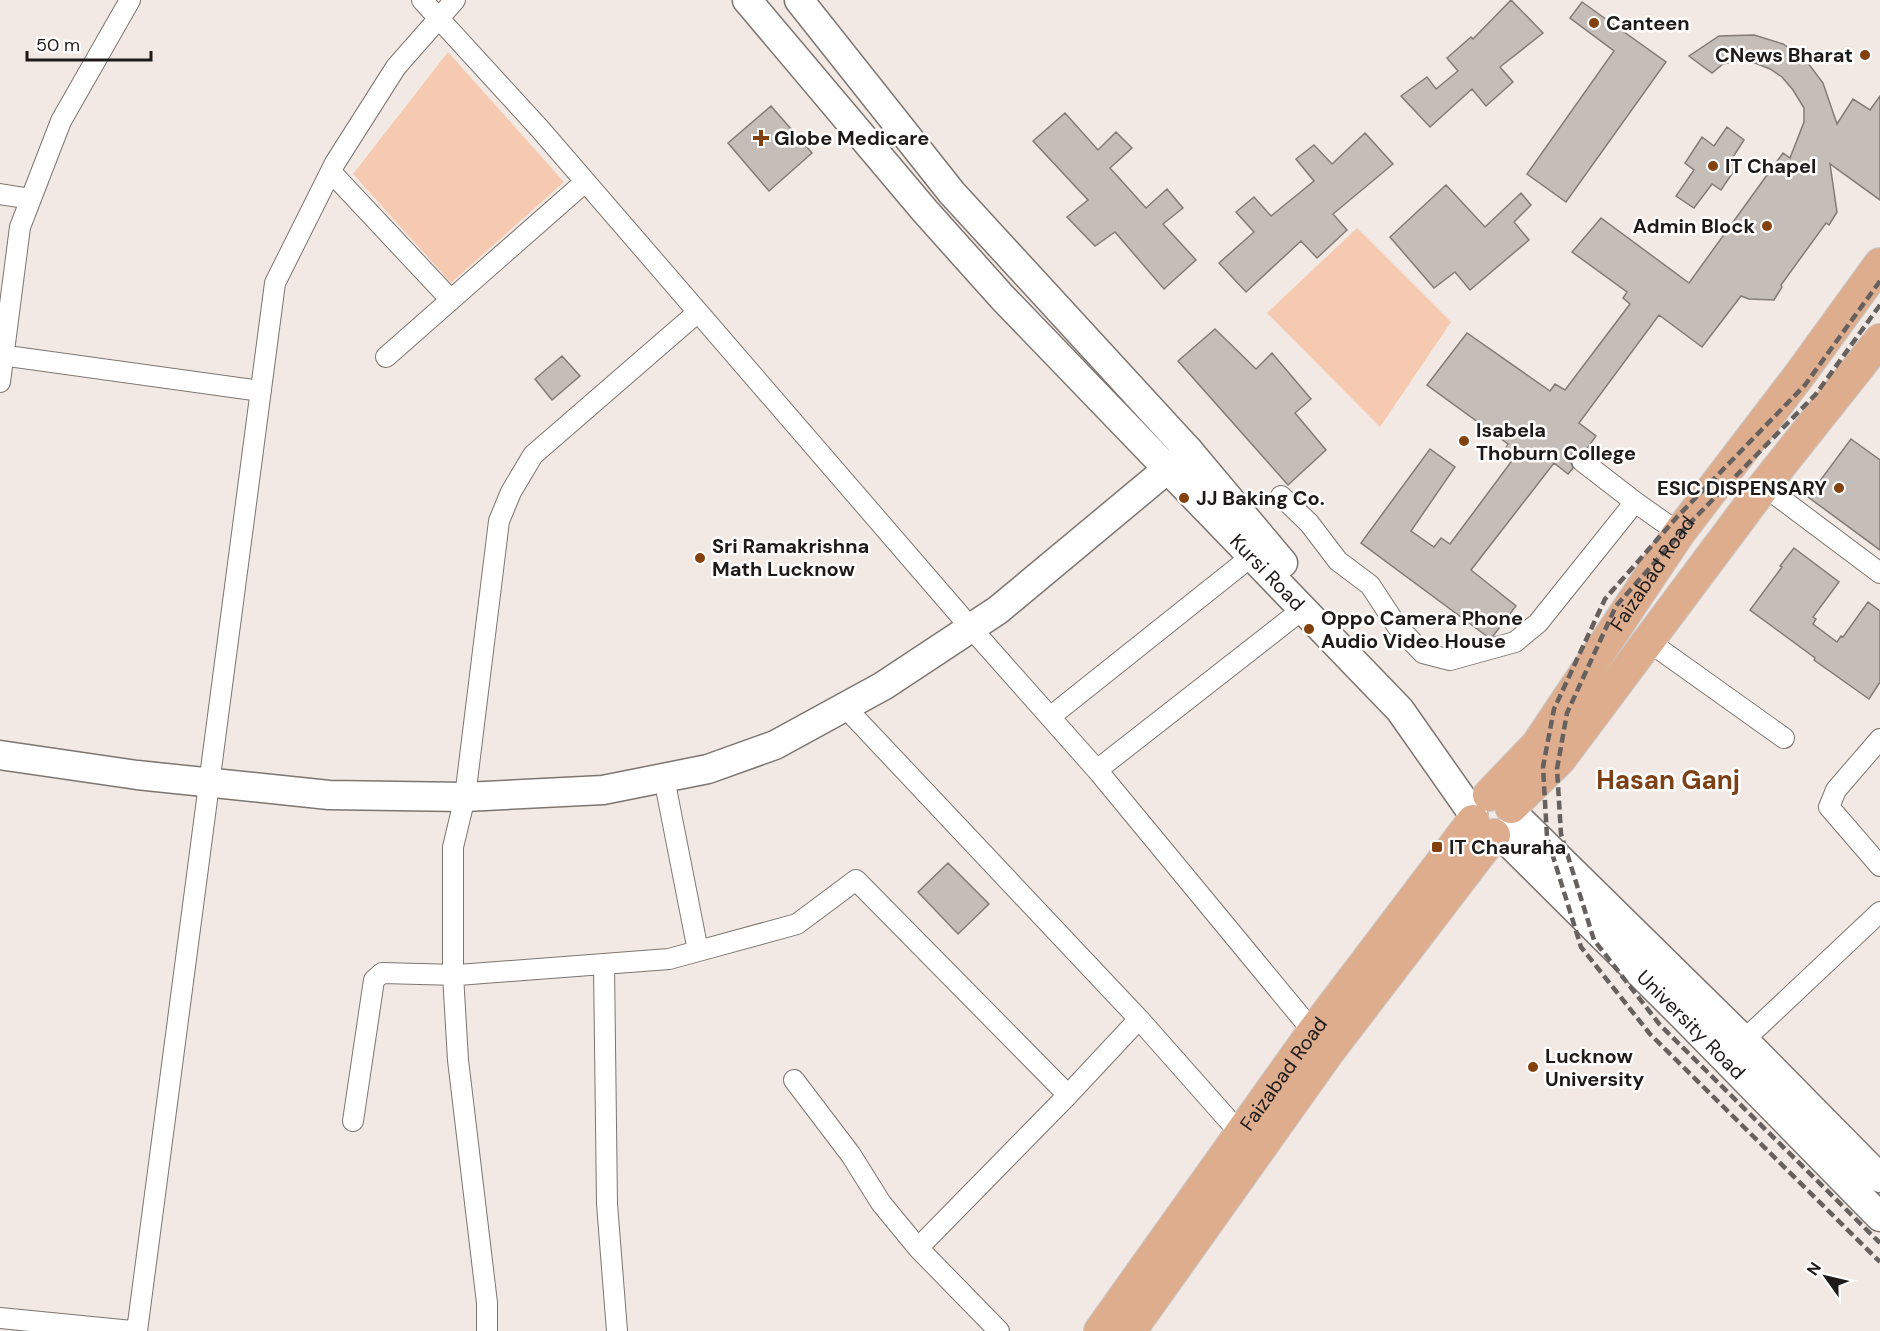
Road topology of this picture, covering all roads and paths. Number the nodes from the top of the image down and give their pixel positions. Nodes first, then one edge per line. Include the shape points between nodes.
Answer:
1 (130, 0) edge
2 (422, 0) edge
3 (455, 0) edge
4 (747, 0) edge
5 (767, 0) edge
6 (799, 0) edge
7 (439, 18) junction
8 (331, 172) junction
9 (585, 182) junction
10 (0, 194) edge
11 (31, 198) junction
12 (987, 256) junction
13 (1880, 264) edge
14 (1019, 267) junction
15 (1002, 297) junction
16 (451, 300) junction
17 (698, 312) junction
18 (1880, 340) edge
19 (2, 356) edge
20 (386, 357) dead end
21 (0, 382) edge
22 (261, 391) junction
23 (1178, 460) junction
24 (1582, 461) dead end
25 (1764, 486) junction
26 (1281, 496) dead end
27 (1635, 502) junction
28 (1679, 533) junction
29 (1252, 556) junction
30 (1880, 573) edge
31 (1303, 609) junction
32 (971, 628) junction
33 (1648, 641) junction
34 (845, 707) junction
35 (1050, 717) junction
36 (1784, 738) dead end
37 (1880, 739) edge
38 (0, 755) edge
39 (1097, 770) junction
40 (664, 778) junction
41 (209, 782) junction
42 (465, 797) junction
43 (1492, 815) junction
44 (1880, 866) edge
45 (1880, 912) edge
46 (698, 951) junction
47 (604, 965) junction
48 (453, 975) junction
49 (1139, 1018) junction
50 (1744, 1040) junction
51 (1321, 1041) junction
52 (794, 1080) dead end
53 (1068, 1095) junction
54 (353, 1121) dead end
55 (1249, 1143) junction
56 (1880, 1178) edge
57 (1880, 1217) edge
58 (918, 1248) junction
59 (0, 1318) edge
60 (132, 1331) edge
61 (137, 1331) edge
62 (486, 1331) edge
63 (617, 1331) edge
64 (999, 1331) edge
65 (1100, 1331) edge
66 (1130, 1331) edge

1 - 11 street via 61,121
2 - 7 street
3 - 7 street
4 - 15 main road
5 - 12 main road, Kursi Road
6 - 14 main road via 952,193
7 - 8 street via 396,67
7 - 9 street
8 - 16 street
8 - 22 street via 275,283
9 - 16 street
9 - 17 street
10 - 11 street
11 - 19 street via 20,227
12 - 14 main road, Kursi Road
12 - 15 main road, Kursi Road
13 - 28 main road, Faizabad Road
14 - 23 main road, Kursi Road
15 - 23 main road, Kursi Road
16 - 20 street
17 - 32 street
17 - 42 street via 533,455 511,492 499,521
18 - 25 main road, Faizabad Road
19 - 21 street
19 - 22 street
22 - 41 street
23 - 29 main road, Kursi Road
23 - 32 main road via 998,610
23 - 43 main road, Kursi Road
24 - 27 street
25 - 30 street
25 - 33 main road, Faizabad Road
26 - 27 street via 1309,523 1338,561 1370,585 1397,626 1423,653 1450,660 1515,642 1538,623
27 - 28 street
28 - 43 main road, Faizabad Road
29 - 31 main road, Kursi Road
29 - 35 street
31 - 39 street
31 - 43 main road, Kursi Road via 1400,710
32 - 34 main road
32 - 35 street
33 - 36 street
33 - 43 main road, Faizabad Road via 1560,759
34 - 40 main road via 775,745 708,770
34 - 49 street
35 - 39 street
37 - 44 street via 1836,790 1829,807
38 - 41 main road
39 - 51 street
40 - 42 main road via 603,790
40 - 46 street
41 - 42 main road via 329,795
41 - 61 street
42 - 48 street via 453,847
43 - 50 main road, University Road
43 - 51 main road, Faizabad Road
43 - 57 main road, University Road
45 - 50 street
46 - 47 street via 669,959
46 - 53 street via 797,924 856,880
47 - 48 street
47 - 63 street via 607,1204
48 - 54 street via 382,973 374,980
48 - 62 street via 458,1060 487,1303
49 - 53 street
49 - 55 street
50 - 56 main road, University Road
51 - 55 main road, Faizabad Road
52 - 58 street via 852,1155 881,1203
53 - 58 street
55 - 65 main road, Faizabad Road
55 - 66 main road, Faizabad Road
58 - 64 street
59 - 60 street

